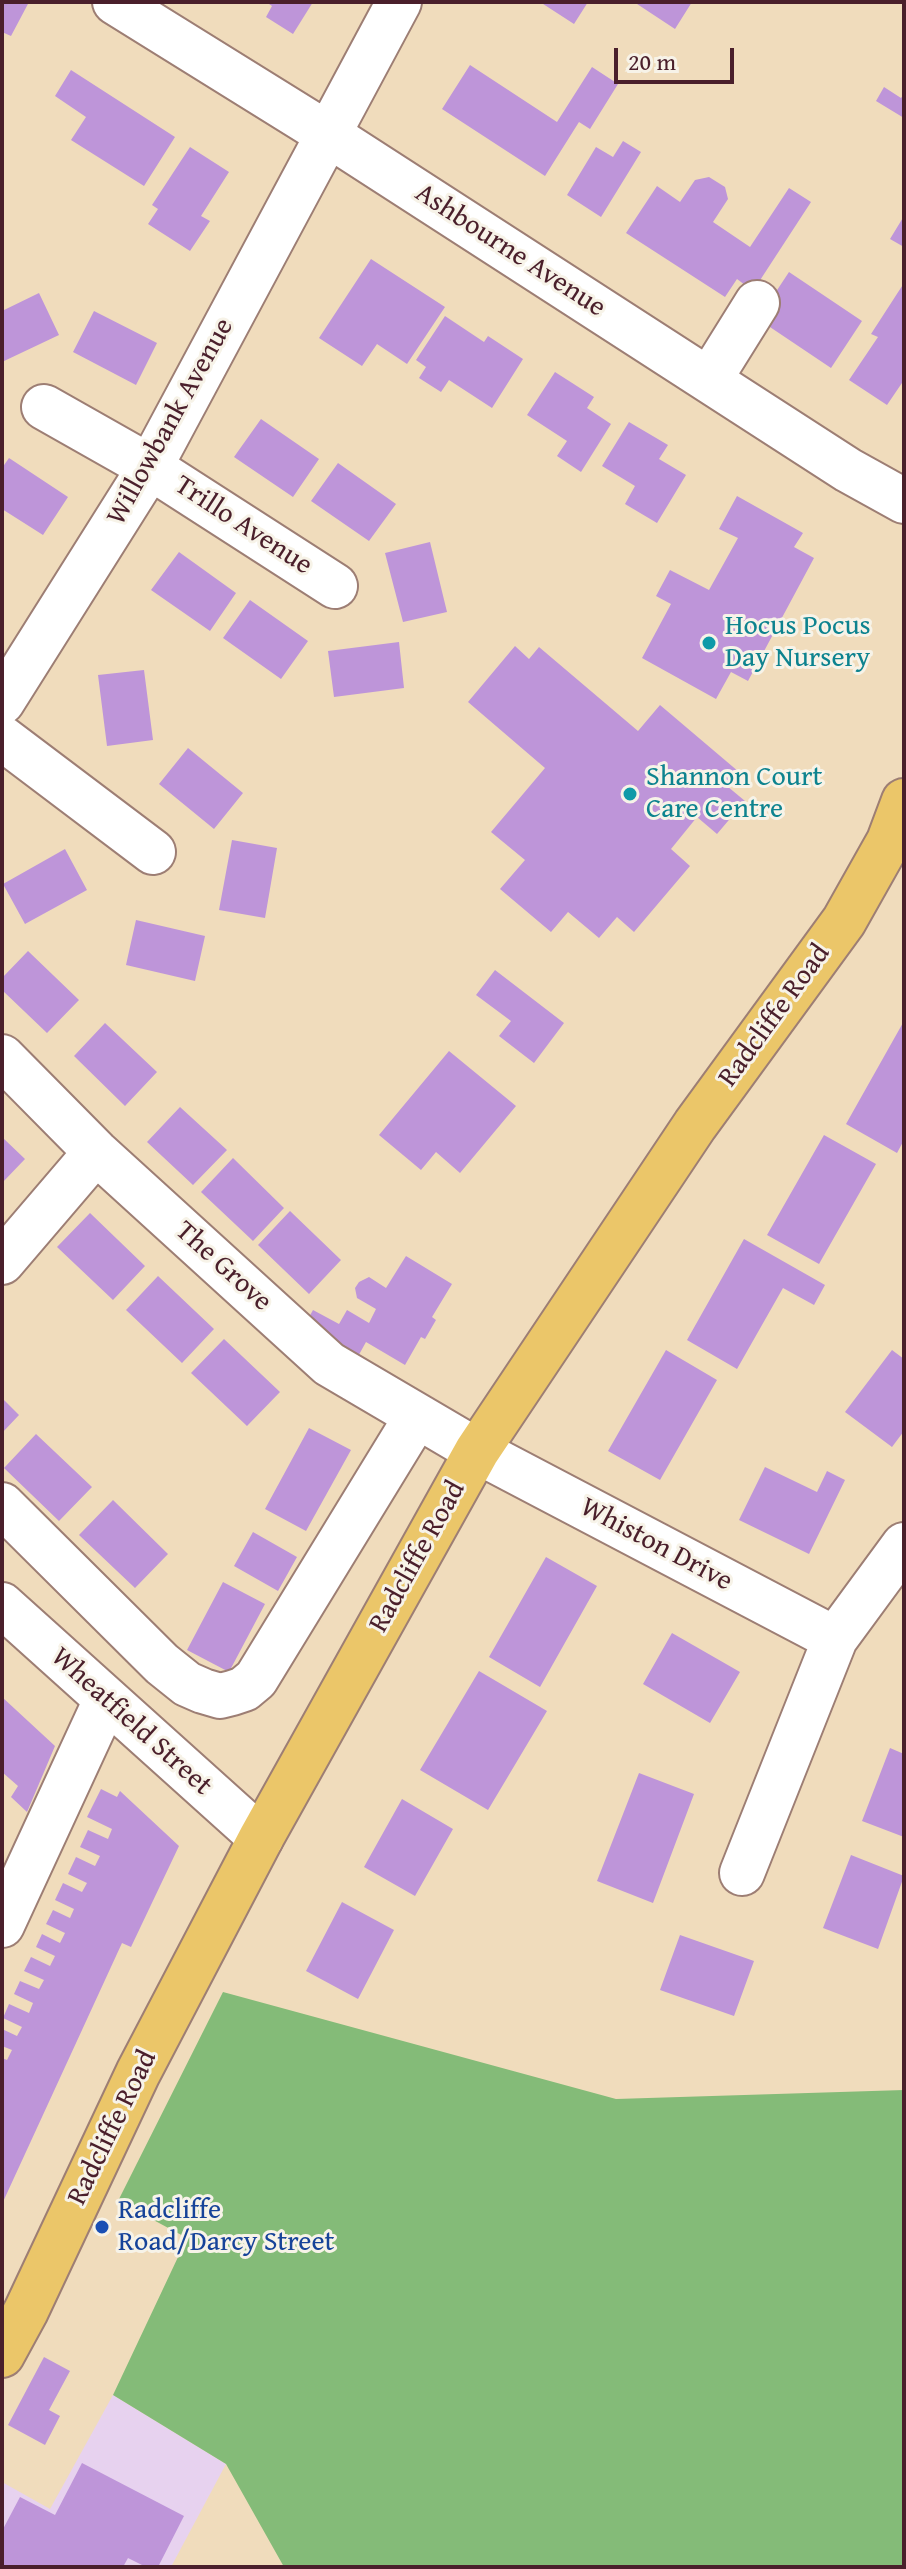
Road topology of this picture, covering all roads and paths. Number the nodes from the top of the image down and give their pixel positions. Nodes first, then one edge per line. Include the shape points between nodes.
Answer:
1 (115, 2) edge
2 (399, 2) edge
3 (329, 135) junction
4 (757, 303) dead end
5 (709, 380) junction
6 (44, 407) dead end
7 (150, 467) junction
8 (904, 501) edge
9 (335, 586) dead end
10 (2, 702) edge
11 (2, 738) edge
12 (904, 801) edge
13 (153, 852) dead end
14 (2, 1057) edge
15 (96, 1152) junction
16 (2, 1262) edge
17 (417, 1416) junction
18 (477, 1451) junction
19 (2, 1505) edge
20 (904, 1545) edge
21 (2, 1605) edge
22 (835, 1639) junction
23 (106, 1700) junction
24 (261, 1838) junction
25 (742, 1873) dead end
26 (13, 1878) edge
27 (2, 1925) edge
28 (14, 2312) edge
29 (2, 2355) edge

1 - 3 street, Ashbourne Avenue
2 - 3 street, Willowbank Avenue
3 - 5 street, Ashbourne Avenue
3 - 7 street, Willowbank Avenue
4 - 5 street
5 - 8 street, Ashbourne Avenue
6 - 7 street, Trillo Avenue
7 - 9 street, Trillo Avenue
7 - 10 street, Willowbank Avenue
11 - 13 street
12 - 18 main road, Radcliffe Road via 889,841 844,921 695,1125
14 - 15 street
15 - 16 street
15 - 17 street, The Grove via 329,1364
17 - 18 street, The Grove
17 - 19 street via 256,1679 220,1696 187,1684 162,1664
18 - 22 street, Whiston Drive
18 - 24 main road, Radcliffe Road
20 - 22 street
21 - 23 street, Wheatfield Street
22 - 25 street
23 - 24 street, Wheatfield Street
23 - 26 street
24 - 28 main road, Radcliffe Road
26 - 27 street
28 - 29 main road, Radcliffe Road

